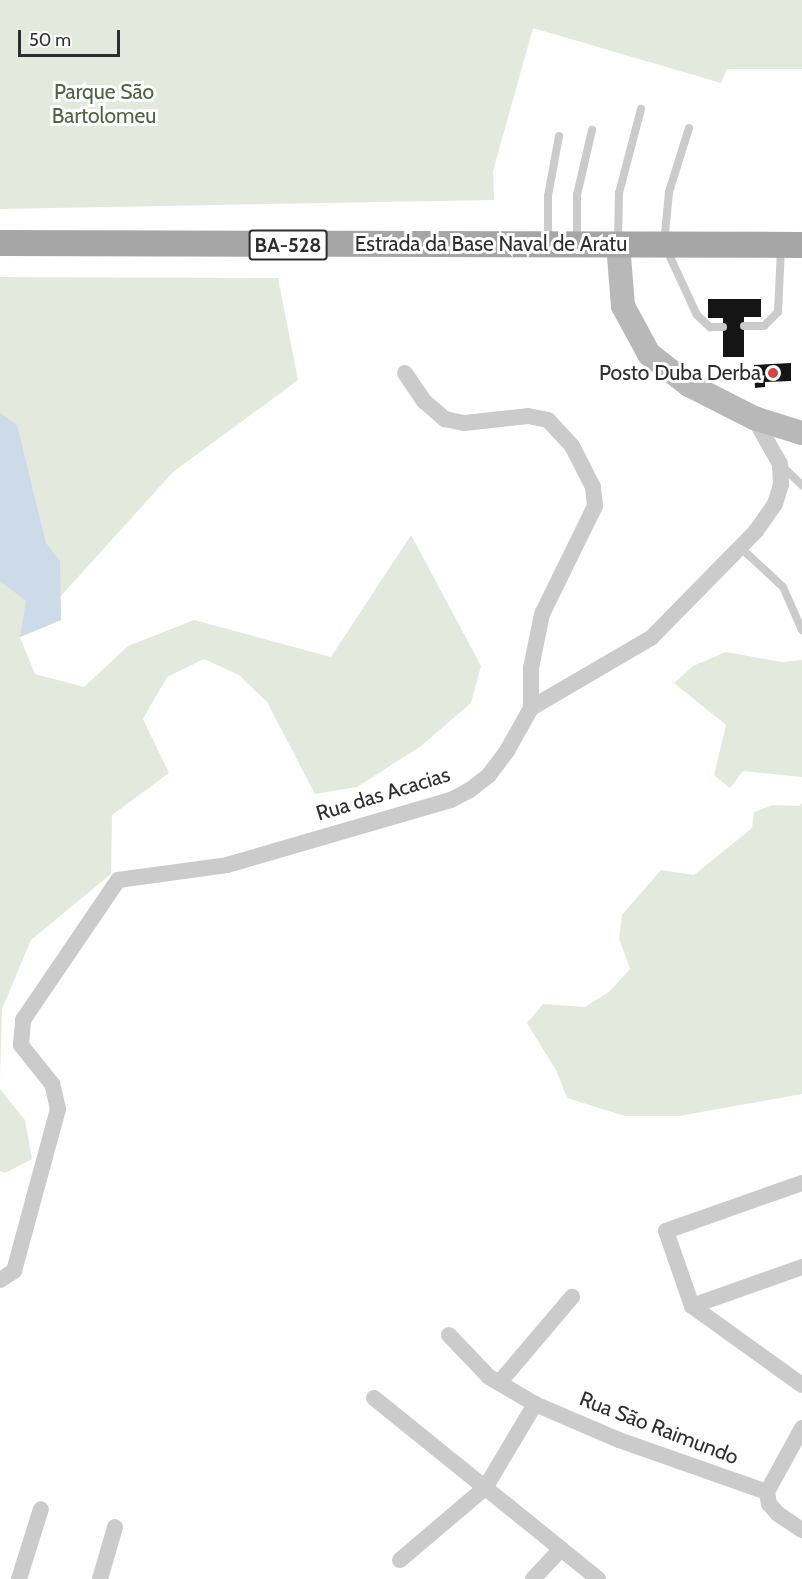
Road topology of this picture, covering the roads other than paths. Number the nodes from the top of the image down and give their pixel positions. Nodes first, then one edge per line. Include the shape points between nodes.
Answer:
1 (641, 109) dead end
2 (689, 128) dead end
3 (592, 130) dead end
4 (559, 136) dead end
5 (0, 243) edge
6 (577, 244) junction
7 (618, 244) junction
8 (664, 244) junction
9 (548, 245) junction
10 (792, 245) edge
11 (744, 326) dead end
12 (723, 327) dead end
13 (405, 373) dead end
14 (754, 418) junction
15 (802, 434) edge
16 (780, 464) junction
17 (802, 485) edge
18 (741, 548) junction
19 (801, 630) edge
20 (531, 708) junction
21 (802, 1183) edge
22 (802, 1267) edge
23 (7, 1276) edge
24 (573, 1297) dead end
25 (692, 1306) junction
26 (449, 1335) dead end
27 (499, 1383) junction
28 (802, 1385) edge
29 (374, 1398) dead end
30 (535, 1404) junction
31 (802, 1428) edge
32 (485, 1488) junction
33 (767, 1492) junction
34 (41, 1509) dead end
35 (115, 1527) dead end
36 (802, 1530) edge
37 (561, 1549) junction
38 (400, 1560) dead end
39 (19, 1579) edge
40 (100, 1579) edge
41 (533, 1579) edge
42 (598, 1579) edge

1 - 7 lane via 619,193
2 - 8 lane via 669,192
3 - 6 lane via 577,195
4 - 9 lane via 548,196
5 - 9 main road, Estrada da Base Naval de Aratu / BA-528
6 - 7 main road, Estrada da Base Naval de Aratu / BA-528
6 - 9 main road, Estrada da Base Naval de Aratu / BA-528
7 - 8 main road, Estrada da Base Naval de Aratu / BA-528
7 - 14 street via 623,306 649,354 689,385
8 - 10 main road, Estrada da Base Naval de Aratu / BA-528
8 - 12 lane via 697,315 711,327
10 - 11 lane via 778,312 764,326
13 - 20 street via 424,401 445,419 464,423 528,416 548,420 572,446 593,487 595,506 542,614 531,668
14 - 15 street
14 - 16 street
16 - 17 lane
16 - 18 street, Rua das Acacias via 781,484 775,504
18 - 19 lane via 783,587
18 - 20 street, Rua das Acacias via 651,638
20 - 23 street, Rua das Acacias via 489,775 451,800 227,865 118,879 23,1020 21,1045 52,1084 58,1109
21 - 25 street via 666,1231
22 - 25 street
24 - 27 street
25 - 28 street
26 - 27 street, Rua São Raimundo via 472,1362
27 - 30 street, Rua São Raimundo
29 - 32 street
30 - 32 street
30 - 33 street, Rua São Raimundo via 619,1440
31 - 33 street
32 - 37 street
32 - 38 street
33 - 36 street via 769,1504 778,1514
34 - 39 street
35 - 40 street
37 - 41 street
37 - 42 street

